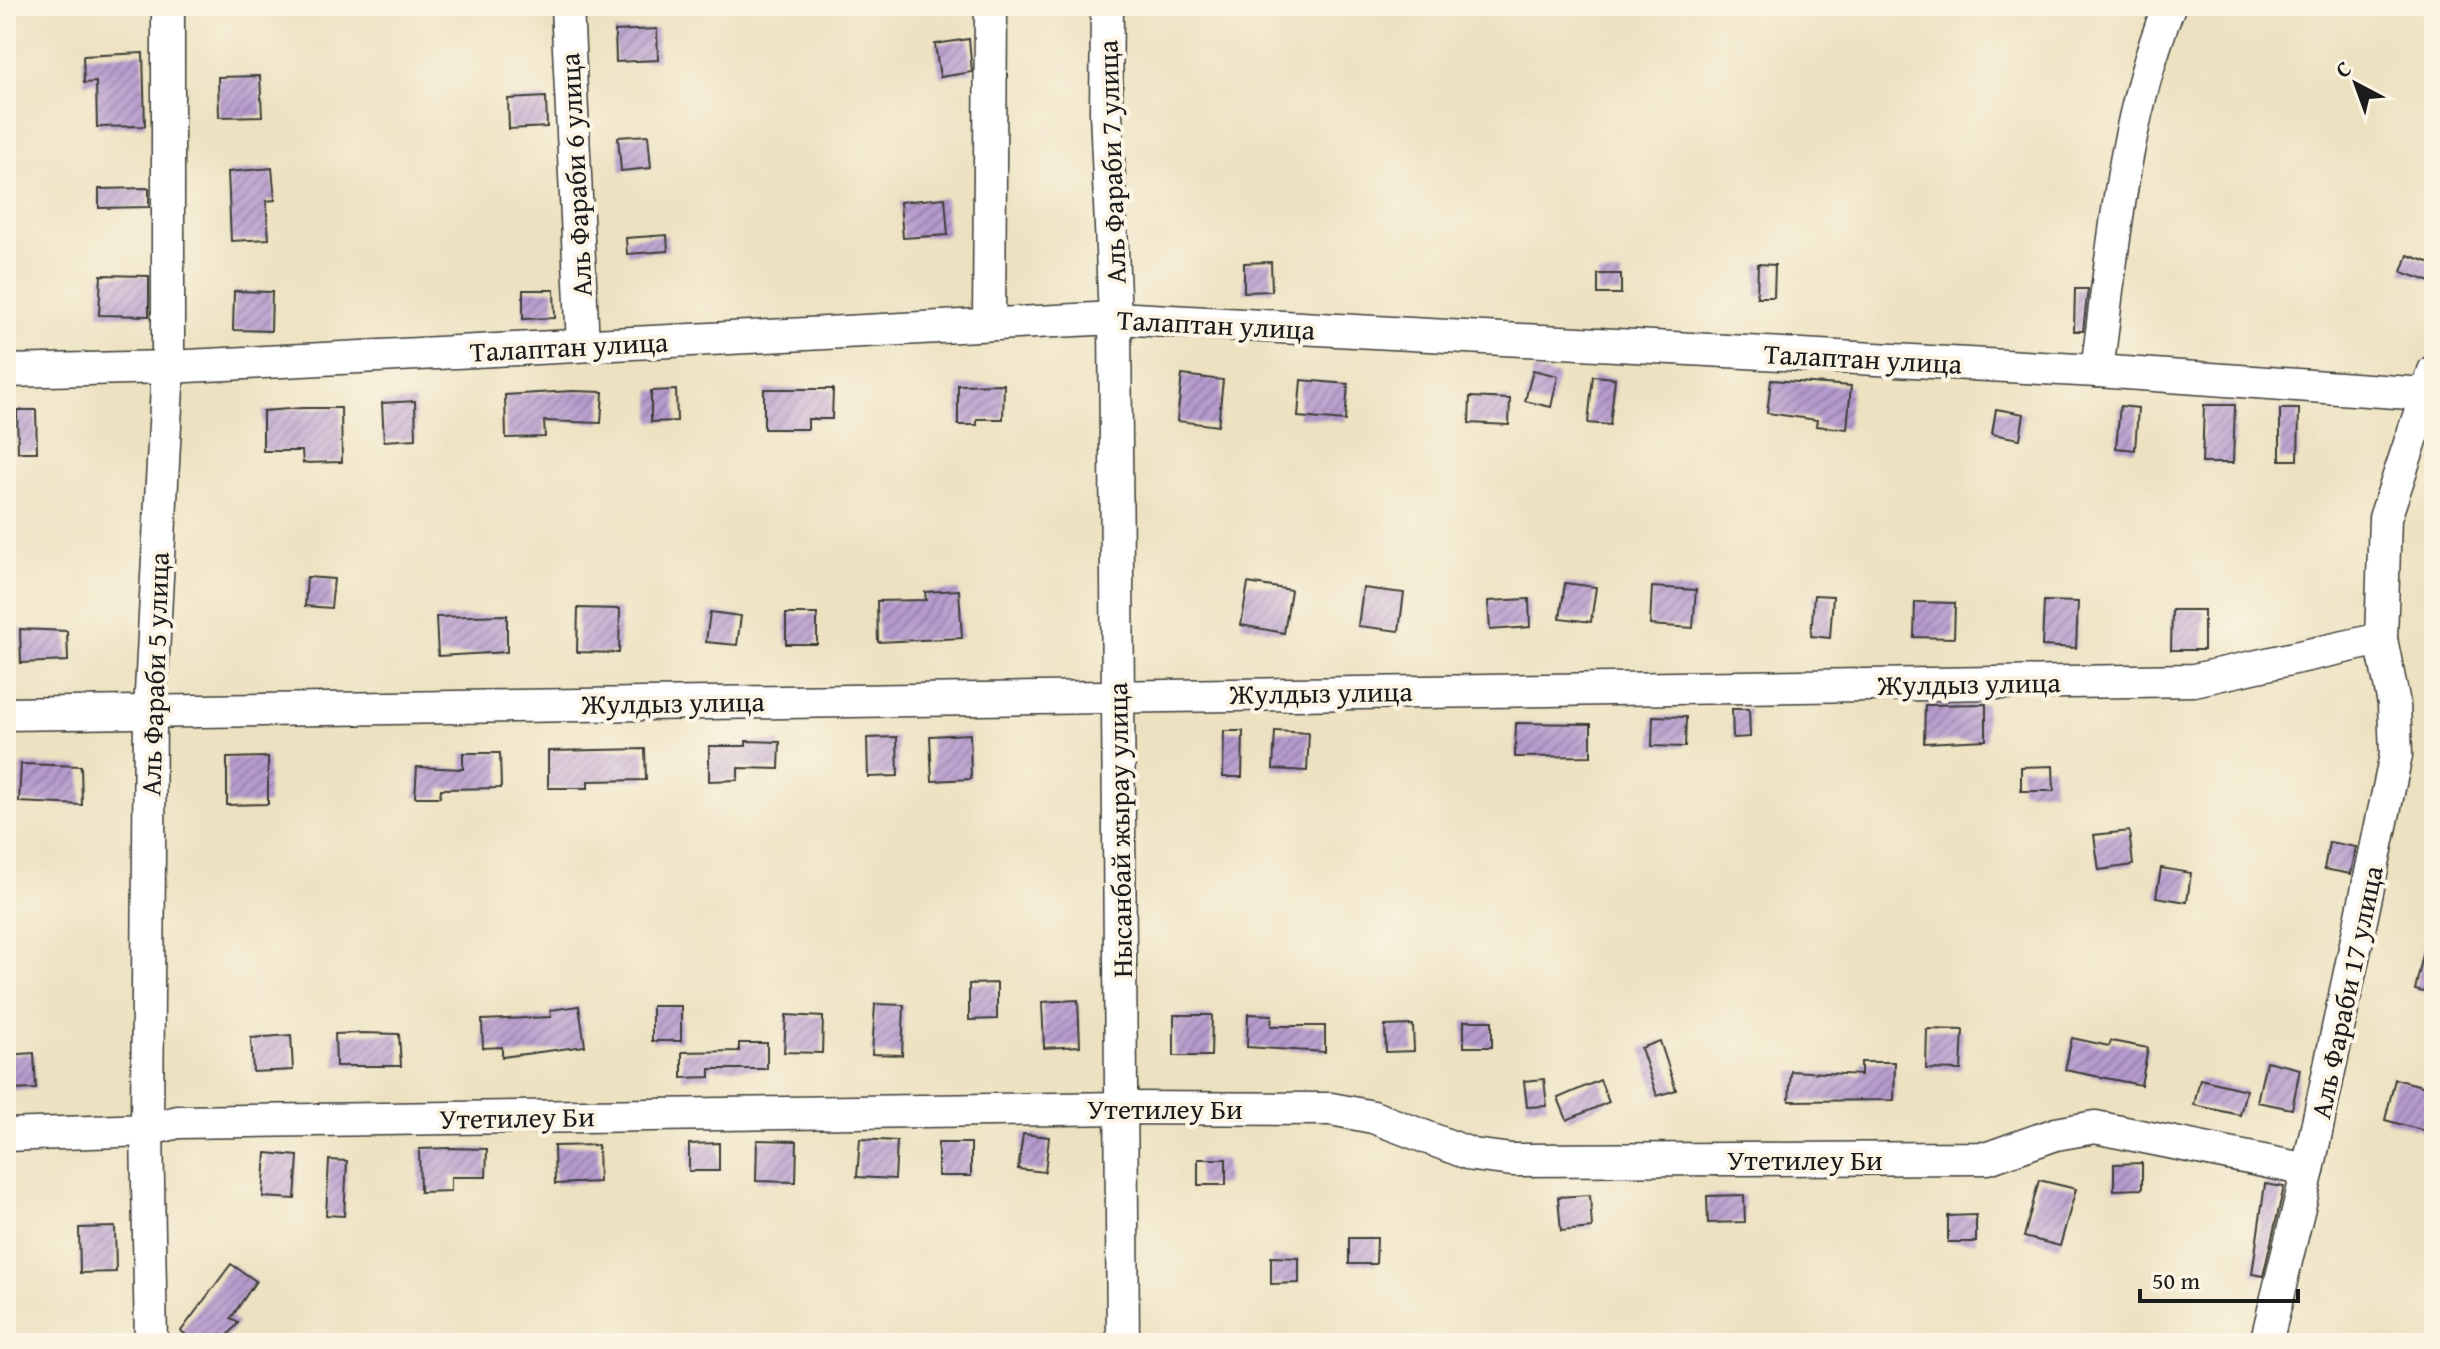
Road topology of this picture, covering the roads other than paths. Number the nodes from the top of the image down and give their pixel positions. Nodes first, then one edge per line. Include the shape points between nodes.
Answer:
1 (168, 6) edge
2 (567, 6) edge
3 (991, 6) edge
4 (1107, 6) edge
5 (2169, 6) edge
6 (1115, 318) junction
7 (989, 324) junction
8 (583, 345) junction
9 (168, 367) junction
10 (6, 371) edge
11 (2097, 371) junction
12 (2430, 383) edge
13 (2381, 639) junction
14 (1117, 695) junction
15 (150, 711) junction
16 (6, 714) edge
17 (1124, 1108) junction
18 (147, 1130) junction
19 (6, 1135) edge
20 (2308, 1170) junction
21 (151, 1343) edge
22 (1123, 1343) edge
23 (2266, 1343) edge

1 - 9 street, Аль Фараби 5 улица
2 - 8 street, Аль Фараби 6 улица
3 - 7 street
4 - 6 street, Аль Фараби 7 улица
5 - 11 street via 2151,51 2123,173
6 - 7 street, Талаптан улица
6 - 11 street, Талаптан улица
6 - 14 street, Нысанбай жырау улица
7 - 8 street, Талаптан улица
8 - 9 street, Талаптан улица
9 - 10 street, Талаптан улица
9 - 15 street, Аль Фараби 5 улица
11 - 12 street, Талаптан улица
12 - 13 street via 2385,518
13 - 14 street, Жулдыз улица via 2194,680
13 - 20 street, Аль Фараби 17 улица via 2394,704 2396,755
14 - 15 street, Жулдыз улица
14 - 17 street, Нысанбай жырау улица
15 - 16 street, Жулдыз улица
15 - 18 street, Аль Фараби 5 улица
17 - 18 street, Утетилеу Би via 178,1122
17 - 20 street, Утетилеу Би via 1331,1109 1373,1117 1473,1155 1512,1160 1988,1158 2056,1134 2095,1127
17 - 22 street, Нысанбай жырау улица
18 - 19 street, Утетилеу Би
18 - 21 street, Аль Фараби 5 улица
20 - 23 street, Аль Фараби 17 улица

